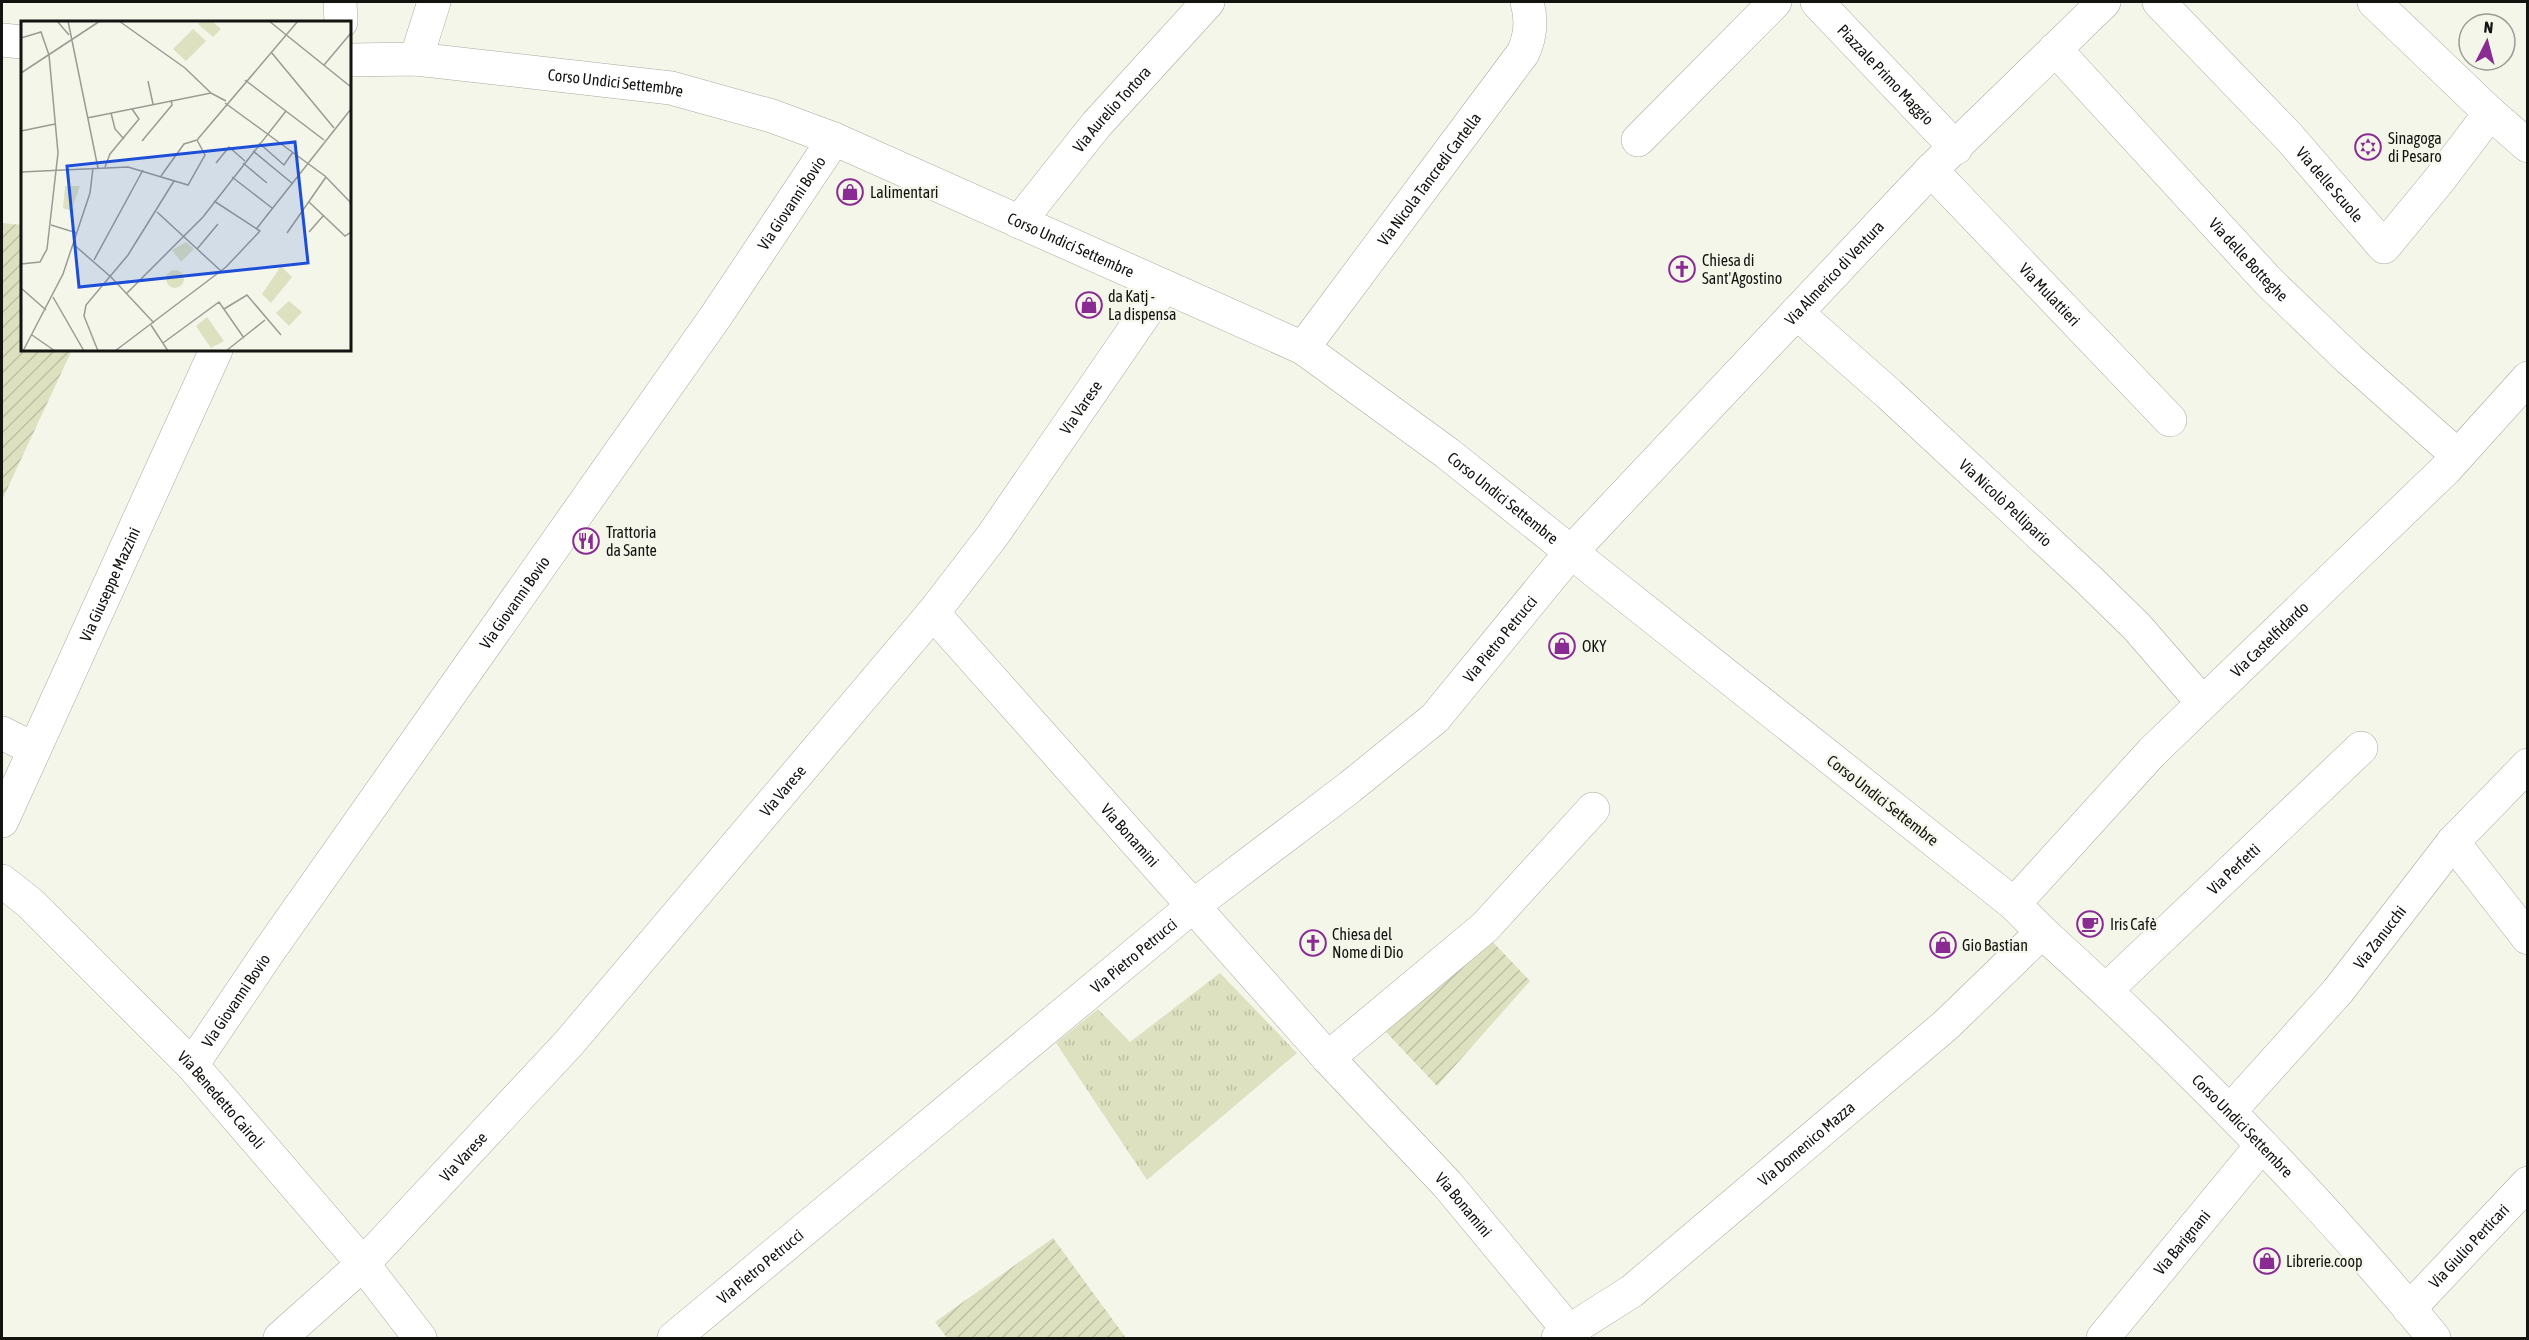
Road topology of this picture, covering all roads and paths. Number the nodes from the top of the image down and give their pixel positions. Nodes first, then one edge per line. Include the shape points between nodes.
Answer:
1 (340, 2) edge
2 (434, 2) edge
3 (1208, 2) edge
4 (1527, 2) edge
5 (1775, 2) edge
6 (1817, 2) edge
7 (2104, 2) edge
8 (2159, 2) edge
9 (2374, 2) edge
10 (341, 21) edge
11 (2, 40) edge
12 (21, 42) edge
13 (2055, 49) junction
14 (416, 59) junction
15 (351, 60) edge
16 (2490, 113) junction
17 (834, 139) junction
18 (1638, 140) dead end
19 (2528, 146) edge
20 (1956, 148) junction
21 (1931, 170) junction
22 (1019, 222) junction
23 (1164, 286) junction
24 (1797, 313) junction
25 (1303, 348) junction
26 (216, 351) edge
27 (2528, 378) edge
28 (2170, 420) dead end
29 (2457, 455) junction
30 (1571, 552) junction
31 (933, 613) junction
32 (2202, 702) junction
33 (2, 733) edge
34 (2361, 748) dead end
35 (34, 749) junction
36 (2528, 765) edge
37 (1593, 809) dead end
38 (2, 821) edge
39 (2452, 842) junction
40 (2, 881) edge
41 (2014, 904) junction
42 (1193, 906) junction
43 (2042, 932) junction
44 (2528, 938) edge
45 (2106, 990) junction
46 (1328, 1058) junction
47 (192, 1065) junction
48 (2230, 1111) junction
49 (2262, 1145) junction
50 (2528, 1184) edge
51 (363, 1264) junction
52 (2409, 1309) junction
53 (1564, 1335) edge
54 (280, 1338) edge
55 (420, 1338) edge
56 (674, 1338) edge
57 (2103, 1338) edge
58 (2434, 1338) edge

1 - 10 street
2 - 14 street
3 - 22 street, Via Aurelio Tortora via 1096,125
4 - 25 street, Via Nicola Tancredi Cartella via 1530,32 1523,53
5 - 18 street
6 - 20 street, Piazzale Primo Maggio
7 - 13 street, Via Almerico di Ventura
8 - 16 street, Via delle Scuole via 2289,137 2384,246
9 - 16 street
11 - 12 street
13 - 20 street, Via Almerico di Ventura
13 - 29 street, Via delle Botteghe via 2268,281
14 - 15 street, Corso Undici Settembre
14 - 17 street, Corso Undici Settembre via 671,88 772,116
16 - 19 street
17 - 22 street, Corso Undici Settembre
17 - 47 street, Via Giovanni Bovio via 716,316
20 - 21 street, Via Almerico di Ventura
21 - 24 street, Via Almerico di Ventura
21 - 28 street, Via Mulattieri
22 - 23 street, Corso Undici Settembre
23 - 25 street, Corso Undici Settembre
23 - 31 street, Via Varese via 993,535
24 - 30 street, Via Almerico di Ventura
24 - 32 street, Via Nicolò Pellipario via 2089,580 2137,627
25 - 30 street, Corso Undici Settembre via 1447,453
26 - 35 street, Via Giuseppe Mazzini
27 - 29 street, Via Castelfidardo
29 - 32 street, Via Castelfidardo
30 - 41 street, Corso Undici Settembre
30 - 42 street, Via Pietro Petrucci via 1435,718
31 - 42 street, Via Bonamini
31 - 51 street, Via Varese via 569,1043
32 - 41 street, Via Castelfidardo
33 - 35 street
34 - 45 street, Via Perfetti
35 - 38 street, Via Giuseppe Mazzini
36 - 39 street, Via Zanucchi
37 - 46 street via 1485,927
39 - 44 street
39 - 48 street, Via Zanucchi via 2338,991
40 - 47 street, Via Benedetto Cairoli via 30,903
41 - 43 street, Corso Undici Settembre
42 - 46 street, Via Bonamini
42 - 56 street, Via Pietro Petrucci
43 - 45 street, Corso Undici Settembre
43 - 53 street, Via Domenico Mazza via 1946,1024 1632,1291
45 - 48 street, Corso Undici Settembre
46 - 53 street, Via Bonamini via 1447,1184
47 - 51 street, Via Benedetto Cairoli
48 - 49 street, Corso Undici Settembre
49 - 52 street, Corso Undici Settembre
49 - 57 street, Via Barignani
50 - 52 street, Via Giulio Perticari
51 - 54 street, Via Varese
51 - 55 street, Via Benedetto Cairoli
52 - 58 street, Corso Undici Settembre

